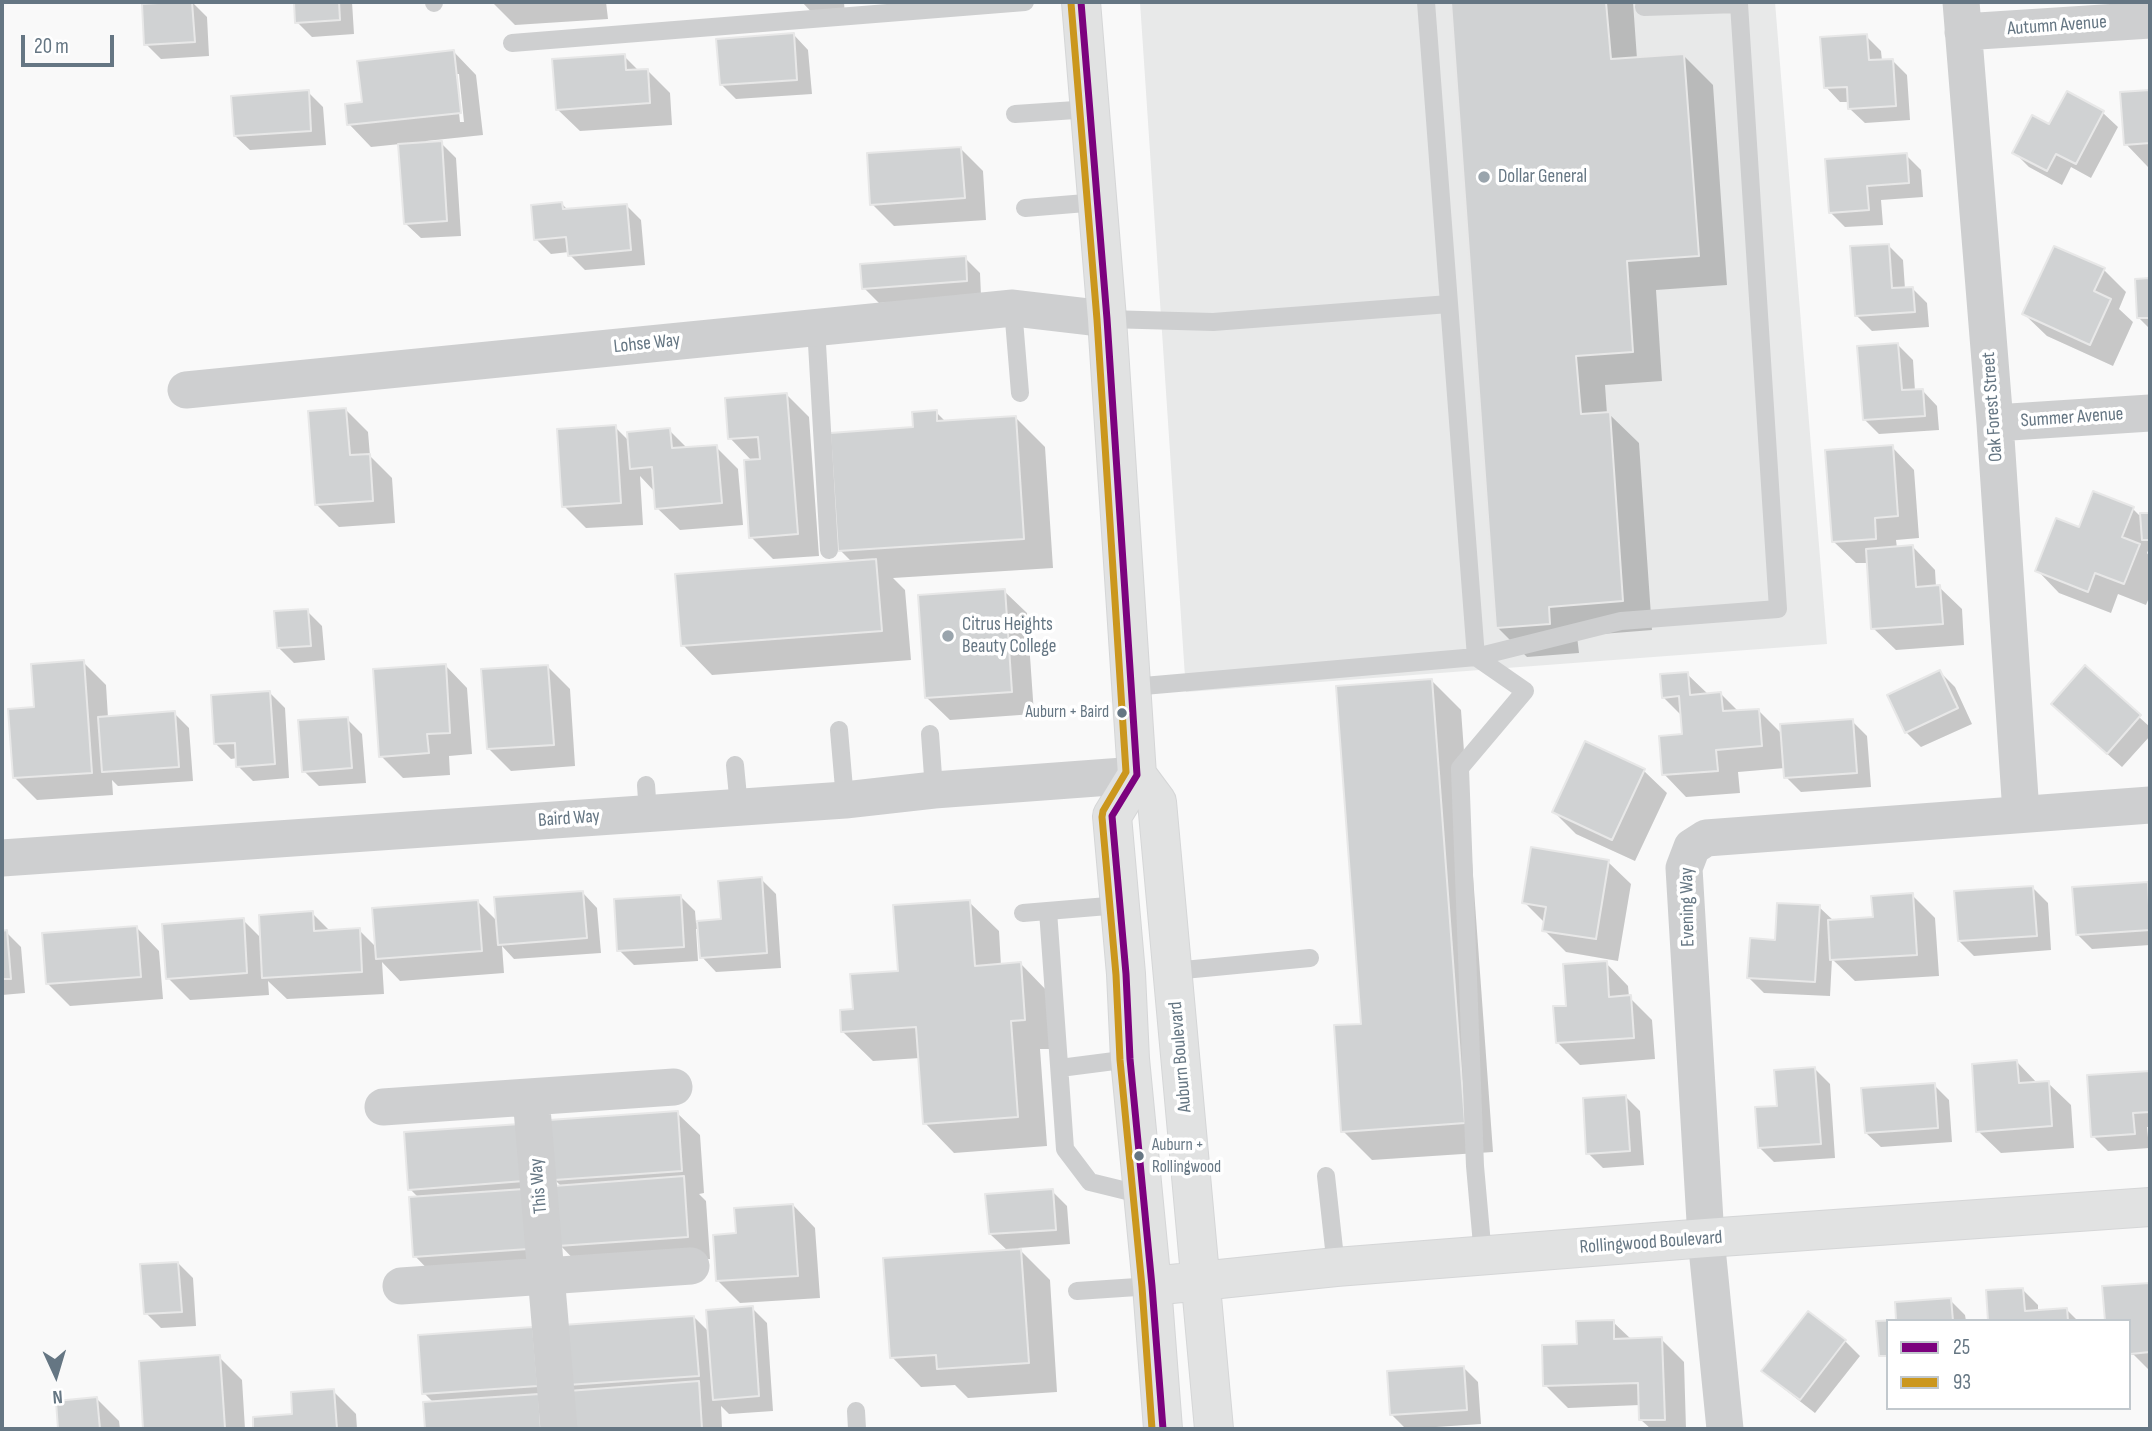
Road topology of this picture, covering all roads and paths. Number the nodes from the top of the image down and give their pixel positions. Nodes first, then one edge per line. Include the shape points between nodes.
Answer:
1 (1025, 2) edge
2 (1081, 2) edge
3 (1426, 2) edge
4 (1644, 7) dead end
5 (1962, 17) edge
6 (2150, 20) edge
7 (512, 43) dead end
8 (1091, 109) junction
9 (1015, 114) dead end
10 (1098, 202) junction
11 (1025, 208) dead end
12 (1449, 304) junction
13 (1013, 308) junction
14 (1107, 318) junction
15 (816, 327) junction
16 (186, 390) dead end
17 (1020, 393) dead end
18 (2150, 413) edge
19 (1994, 423) junction
20 (829, 550) dead end
21 (1476, 657) junction
22 (1132, 687) junction
23 (839, 730) dead end
24 (930, 734) dead end
25 (735, 765) dead end
26 (1136, 775) junction
27 (934, 790) junction
28 (845, 800) junction
29 (2150, 805) edge
30 (739, 807) junction
31 (2021, 813) junction
32 (2, 858) edge
33 (1120, 905) junction
34 (1048, 911) junction
35 (1023, 913) dead end
36 (1310, 958) dead end
37 (1173, 971) junction
38 (1130, 1059) junction
39 (1060, 1068) junction
40 (674, 1087) dead end
41 (531, 1097) junction
42 (383, 1107) dead end
43 (1326, 1176) dead end
44 (1143, 1195) junction
45 (2150, 1207) edge
46 (1706, 1238) junction
47 (1483, 1256) junction
48 (691, 1266) dead end
49 (1336, 1267) junction
50 (547, 1276) junction
51 (1201, 1281) junction
52 (401, 1286) dead end
53 (1152, 1286) junction
54 (1077, 1291) dead end
55 (559, 1429) edge
56 (1163, 1429) edge
57 (1214, 1429) edge
58 (1725, 1429) edge

1 - 7 lane
2 - 8 main road
3 - 12 lane
4 - 21 lane via 1739,4 1778,609 1621,621
5 - 6 street, Autumn Avenue
5 - 19 street, Oak Forest Street
8 - 9 lane
8 - 10 main road
10 - 11 lane
10 - 14 main road
12 - 14 lane via 1213,321
12 - 21 lane
13 - 14 street, Lohse Way
13 - 15 street, Lohse Way
13 - 17 lane
14 - 22 main road
15 - 16 street, Lohse Way
15 - 20 lane
18 - 19 street, Summer Avenue
19 - 31 street, Oak Forest Street
21 - 22 lane
21 - 47 lane via 1525,691 1460,768 1475,1166
22 - 26 main road
23 - 28 lane
24 - 27 lane
25 - 30 lane
26 - 27 street, Baird Way
26 - 33 main road via 1112,816
26 - 37 main road, Auburn Boulevard via 1157,802
27 - 28 street, Baird Way
28 - 30 street, Baird Way
29 - 31 street, Evening Way
30 - 32 street, Baird Way via 647,799
31 - 46 street, Evening Way via 1706,838 1692,847 1684,868
33 - 34 lane
33 - 38 main road
34 - 35 lane
34 - 39 lane
36 - 37 lane
37 - 51 main road, Auburn Boulevard
38 - 39 lane
38 - 44 main road
39 - 44 lane via 1065,1149 1090,1182
40 - 41 street
41 - 42 street
41 - 50 street, This Way
43 - 49 lane
44 - 53 main road
45 - 46 main road, Rollingwood Boulevard
46 - 47 main road, Rollingwood Boulevard
46 - 58 street, Evening Way
47 - 49 main road, Rollingwood Boulevard
48 - 50 street
49 - 51 main road, Rollingwood Boulevard
50 - 52 street
50 - 55 street, This Way
51 - 53 main road, Rollingwood Boulevard
51 - 57 main road, Auburn Boulevard
53 - 54 lane
53 - 56 main road

